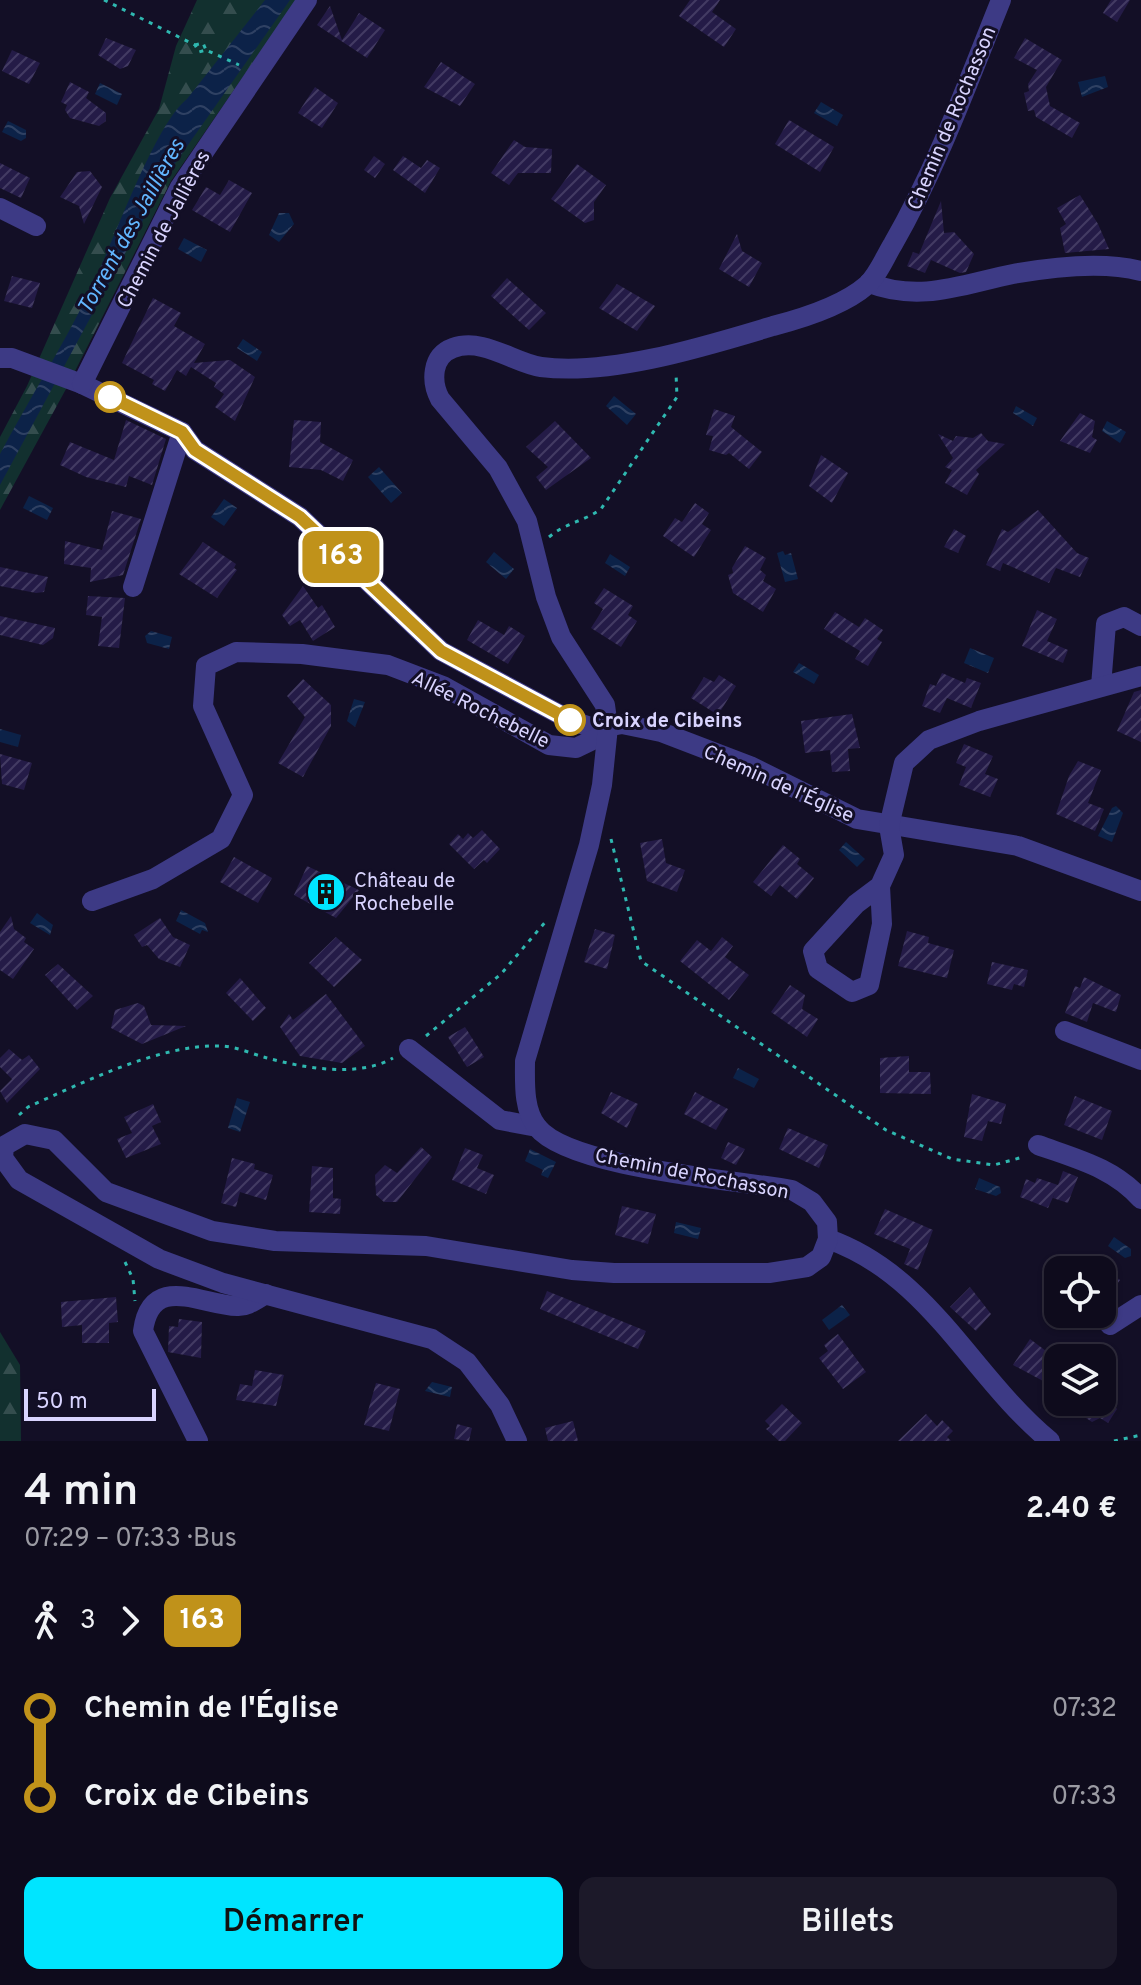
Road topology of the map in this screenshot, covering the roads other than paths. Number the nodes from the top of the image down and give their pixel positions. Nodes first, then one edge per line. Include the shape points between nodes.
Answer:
1 (307, 0) edge
2 (1001, 0) edge
3 (0, 208) edge
4 (36, 226) dead end
5 (1141, 271) edge
6 (869, 283) junction
7 (0, 358) edge
8 (77, 382) junction
9 (182, 432) junction
10 (133, 587) dead end
11 (1141, 626) edge
12 (1141, 676) edge
13 (1101, 686) junction
14 (608, 730) junction
15 (889, 826) junction
16 (880, 886) junction
17 (1141, 891) edge
18 (92, 901) dead end
19 (1065, 1031) dead end
20 (409, 1049) road end
21 (1141, 1060) edge
22 (537, 1127) junction
23 (1038, 1145) road end
24 (1, 1158) edge
25 (1141, 1199) edge
26 (828, 1239) junction
27 (266, 1294) junction
28 (1141, 1305) edge
29 (1116, 1321) edge
30 (198, 1441) edge
31 (517, 1441) edge
32 (1050, 1441) edge

1 - 8 street, Chemin de Jallières via 180,187
2 - 6 street, Chemin de Rochasson via 918,201
3 - 4 street
5 - 6 street via 1118,265 1014,274 949,292 887,290
6 - 14 street, Chemin de Rochasson via 848,299 777,325 675,353 601,365 540,367 478,347 454,348 440,358 434,387 498,468 527,521 561,637 605,705
7 - 8 street, Chemin de l'Église
8 - 9 street, Chemin de l'Église
9 - 10 street
9 - 14 street, Chemin de l'Église via 195,450 300,517 441,651 570,720
11 - 13 street via 1124,617 1106,624
12 - 13 street
13 - 15 street via 929,740 904,763
14 - 15 street, Chemin de l'Église via 631,725 661,732 750,766 857,819
14 - 18 street, Allée Rochebelle via 576,748 549,745 443,686 388,665 236,652 206,666 203,706 243,795 221,839 153,879
14 - 22 street, Chemin de Rochasson via 592,829 525,1061 525,1095
15 - 16 street via 894,855
15 - 17 street, Chemin de l'Église via 1018,846
16 - 16 street via 813,951 818,969 852,992 869,985 882,924
19 - 21 street
20 - 22 street via 500,1120
22 - 26 street, Chemin de Rochasson via 551,1139 604,1159 792,1190 812,1202 827,1222
23 - 25 street via 1108,1170
24 - 26 street via 4,1146 15,1137 40,1135 54,1140 106,1192 212,1231 275,1241 426,1246 572,1270 658,1274 769,1273 807,1267 821,1257
24 - 27 street via 36,1192 159,1259
26 - 32 street via 868,1257 935,1311
27 - 30 street via 241,1307 167,1296 153,1306 145,1322 148,1341
27 - 31 street via 432,1339 467,1362 500,1405
28 - 29 street

